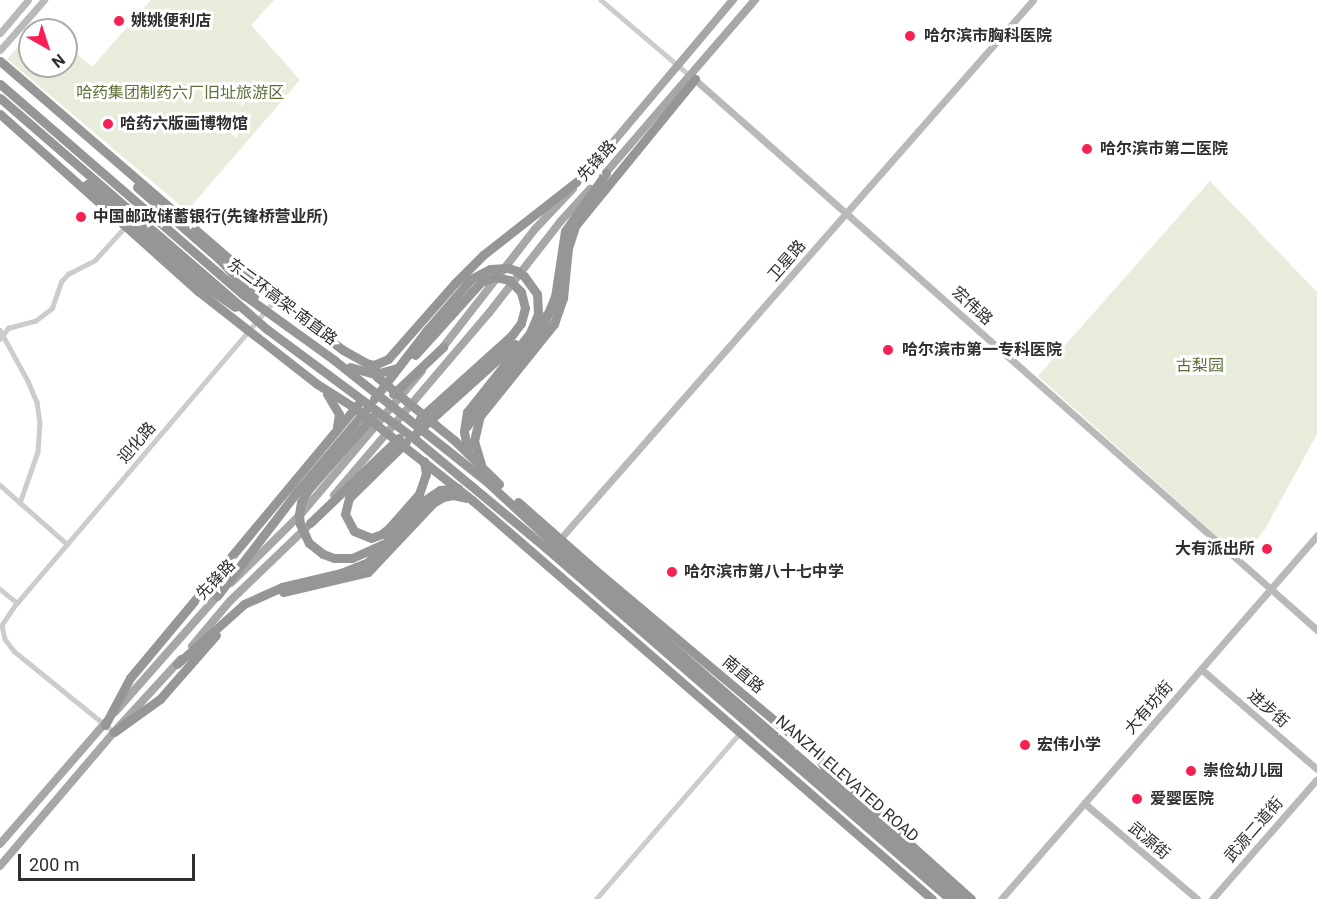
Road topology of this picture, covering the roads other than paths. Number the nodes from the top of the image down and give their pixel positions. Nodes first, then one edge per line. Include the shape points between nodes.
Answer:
1 (28, 0) edge
2 (44, 0) edge
3 (601, 0) edge
4 (733, 0) edge
5 (755, 0) edge
6 (1033, 0) edge
7 (0, 33) edge
8 (0, 50) edge
9 (0, 61) edge
10 (678, 65) junction
11 (692, 77) junction
12 (0, 84) edge
13 (0, 98) edge
14 (0, 112) edge
15 (56, 112) junction
16 (606, 173) junction
17 (585, 175) junction
18 (847, 213) junction
19 (125, 226) junction
20 (276, 299) junction
21 (552, 309) junction
22 (275, 318) junction
23 (268, 330) junction
24 (2, 332) edge
25 (253, 333) junction
26 (0, 339) edge
27 (443, 347) junction
28 (334, 360) junction
29 (374, 364) junction
30 (376, 377) junction
31 (316, 380) junction
32 (355, 408) junction
33 (464, 432) junction
34 (332, 437) junction
35 (416, 440) junction
36 (337, 447) junction
37 (488, 479) junction
38 (350, 481) junction
39 (0, 485) edge
40 (476, 490) junction
41 (472, 500) junction
42 (20, 503) junction
43 (514, 506) junction
44 (508, 518) junction
45 (310, 523) joint
46 (1317, 535) edge
47 (392, 539) junction
48 (551, 542) junction
49 (66, 543) junction
50 (0, 589) edge
51 (1270, 589) junction
52 (217, 596) junction
53 (257, 597) junction
54 (17, 603) junction
55 (240, 607) junction
56 (1317, 630) edge
57 (177, 664) junction
58 (1201, 669) junction
59 (717, 715) junction
60 (105, 725) junction
61 (114, 732) junction
62 (740, 733) junction
63 (818, 757) junction
64 (1317, 769) edge
65 (1317, 780) edge
66 (1084, 803) junction
67 (0, 844) edge
68 (0, 866) edge
69 (596, 899) edge
70 (932, 899) edge
71 (950, 899) edge
72 (962, 899) edge
73 (971, 899) edge
74 (1001, 899) edge
75 (1197, 899) edge
76 (1212, 899) edge

1 - 7 main road
2 - 8 main road
3 - 10 street
4 - 10 main road, 先锋路
5 - 11 main road, 先锋路
6 - 18 main road, 卫星路
9 - 15 highway
10 - 11 street
10 - 17 main road, 先锋路
11 - 16 main road, 先锋路
11 - 18 main road, 宏伟路
11 - 37 highway via 575,226 568,248 563,298 554,324 480,416 475,428 476,450
12 - 22 highway, 东二环高架-南直路
13 - 23 highway, 东二环高架-南直路
14 - 19 highway
14 - 23 highway via 198,281
15 - 20 highway
15 - 22 highway via 219,259
16 - 21 highway via 565,231
16 - 38 main road, 先锋路 via 560,222
17 - 27 main road, 先锋路 via 535,229
17 - 29 highway via 483,255 395,352
18 - 48 main road, 卫星路
18 - 51 main road, 宏伟路
19 - 24 street via 95,260 68,274 52,308 35,321
19 - 25 highway via 198,291
20 - 25 street, 迎化路
20 - 29 highway via 359,361
21 - 33 highway
21 - 35 highway via 351,493 345,514 358,534 371,538 382,534 419,494 426,474
22 - 28 highway, 东二环高架-南直路
23 - 35 highway, 东二环高架-南直路
24 - 26 street
24 - 42 street via 37,402 40,423 38,452
25 - 31 highway
25 - 49 street, 迎化路
27 - 47 highway via 394,392 301,502 300,524 305,537 323,554 352,558
27 - 52 main road, 先锋路 via 301,514
28 - 37 highway, 东二环高架-南直路
28 - 38 highway via 375,374 402,366 472,289 488,278 509,280 522,292 522,322 512,335
29 - 30 highway
30 - 32 highway
30 - 37 highway via 454,440
31 - 32 highway
31 - 34 highway via 333,399 339,414
31 - 36 highway via 334,393 343,409 344,425
32 - 34 highway
32 - 41 highway
33 - 36 highway via 472,402 530,333 538,314 537,294 531,284 508,268 480,272 462,287
33 - 37 highway via 467,450
34 - 60 highway via 130,678
35 - 40 highway, 东二环高架-南直路
36 - 52 highway via 296,493
37 - 41 street
37 - 43 highway, 东二环高架-南直路
37 - 48 highway, 南直路
38 - 45 highway
39 - 42 street
40 - 44 highway, 东二环高架-南直路
40 - 47 highway via 447,488 434,493
41 - 53 highway via 442,497 368,572
41 - 59 highway
42 - 49 street
43 - 48 highway, 东二环高架-南直路
43 - 63 highway via 536,520 805,753
44 - 48 highway, 东二环高架-南直路
44 - 59 highway via 540,553 706,699
45 - 57 main road, 先锋路 via 230,601
46 - 51 main road, 大有坊街
47 - 53 highway via 358,568 297,582
48 - 63 highway, 南直路
48 - 71 highway, NANZHI ELEVATED ROAD
48 - 72 highway, NANZHI ELEVATED ROAD
49 - 54 street, 迎化路
50 - 54 street
51 - 56 main road, 宏伟路
51 - 58 main road, 大有坊街
52 - 60 main road, 先锋路
53 - 55 highway
54 - 60 street, 迎化路 via 2,625 5,639 14,651
55 - 57 highway
55 - 61 highway via 160,699
57 - 61 main road, 先锋路
58 - 64 main road, 进步街
58 - 66 main road, 大有坊街
59 - 62 highway
60 - 61 street, 迎化路
60 - 67 main road, 先锋路
61 - 68 main road, 先锋路
62 - 69 street
62 - 70 highway
63 - 73 highway, 南直路 via 825,768
65 - 76 main road, 武源二道街
66 - 74 main road, 大有坊街
66 - 75 main road, 武源街

